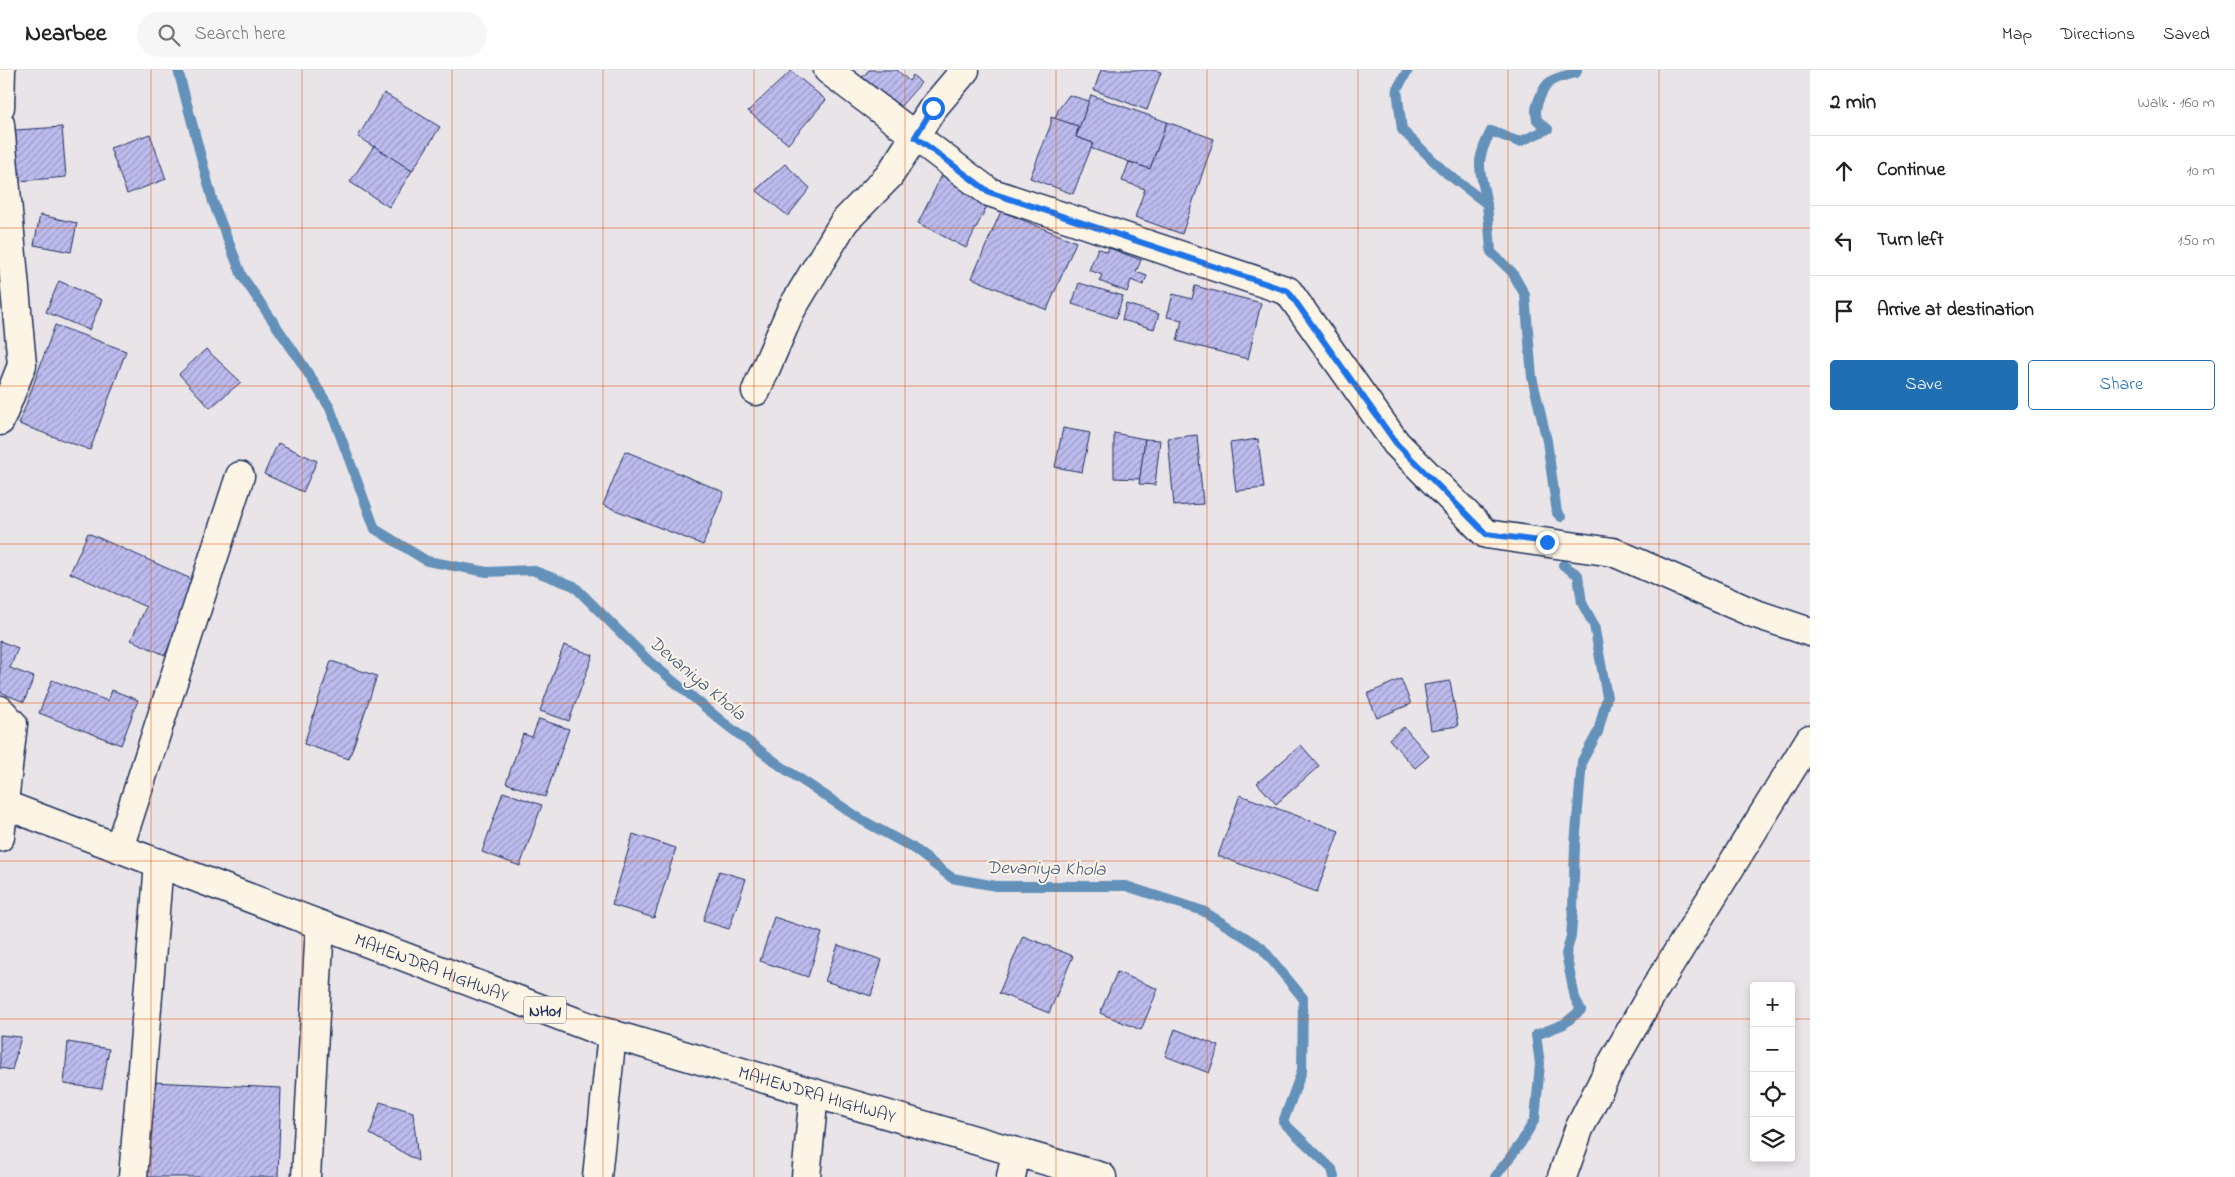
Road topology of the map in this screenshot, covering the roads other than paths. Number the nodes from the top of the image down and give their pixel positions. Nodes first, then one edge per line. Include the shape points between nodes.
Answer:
1 (0, 70) edge
2 (828, 70) edge
3 (965, 70) edge
4 (0, 106) edge
5 (0, 124) edge
6 (915, 137) junction
7 (11, 361) edge
8 (756, 391) dead end
9 (0, 421) edge
10 (240, 476) dead end
11 (1810, 632) edge
12 (0, 710) edge
13 (1810, 739) edge
14 (2, 804) edge
15 (0, 837) edge
16 (119, 848) junction
17 (159, 863) junction
18 (320, 924) junction
19 (612, 1034) junction
20 (814, 1093) junction
21 (1013, 1164) edge
22 (133, 1177) edge
23 (306, 1177) edge
24 (596, 1177) edge
25 (806, 1177) edge
26 (1102, 1177) edge
27 (1562, 1177) edge

1 - 4 main road
2 - 6 main road
3 - 6 main road via 933,108
5 - 7 main road
6 - 8 main road via 889,176 844,222 791,310
6 - 11 main road via 989,192 1288,291 1396,443 1486,534 1613,552 1753,613
7 - 9 main road
10 - 16 main road
12 - 14 main road via 13,724
13 - 27 main road via 1609,1069 1579,1129
14 - 15 main road
14 - 16 main road, MAHENDRA HIGHWAY / NH01
16 - 17 main road, MAHENDRA HIGHWAY / NH01
17 - 18 main road, MAHENDRA HIGHWAY / NH01
17 - 22 main road
18 - 19 main road, MAHENDRA HIGHWAY / NH01
18 - 23 main road
19 - 20 main road, MAHENDRA HIGHWAY / NH01
19 - 24 main road
20 - 21 main road, MAHENDRA HIGHWAY / NH01
20 - 25 main road
21 - 26 main road, MAHENDRA HIGHWAY / NH01

